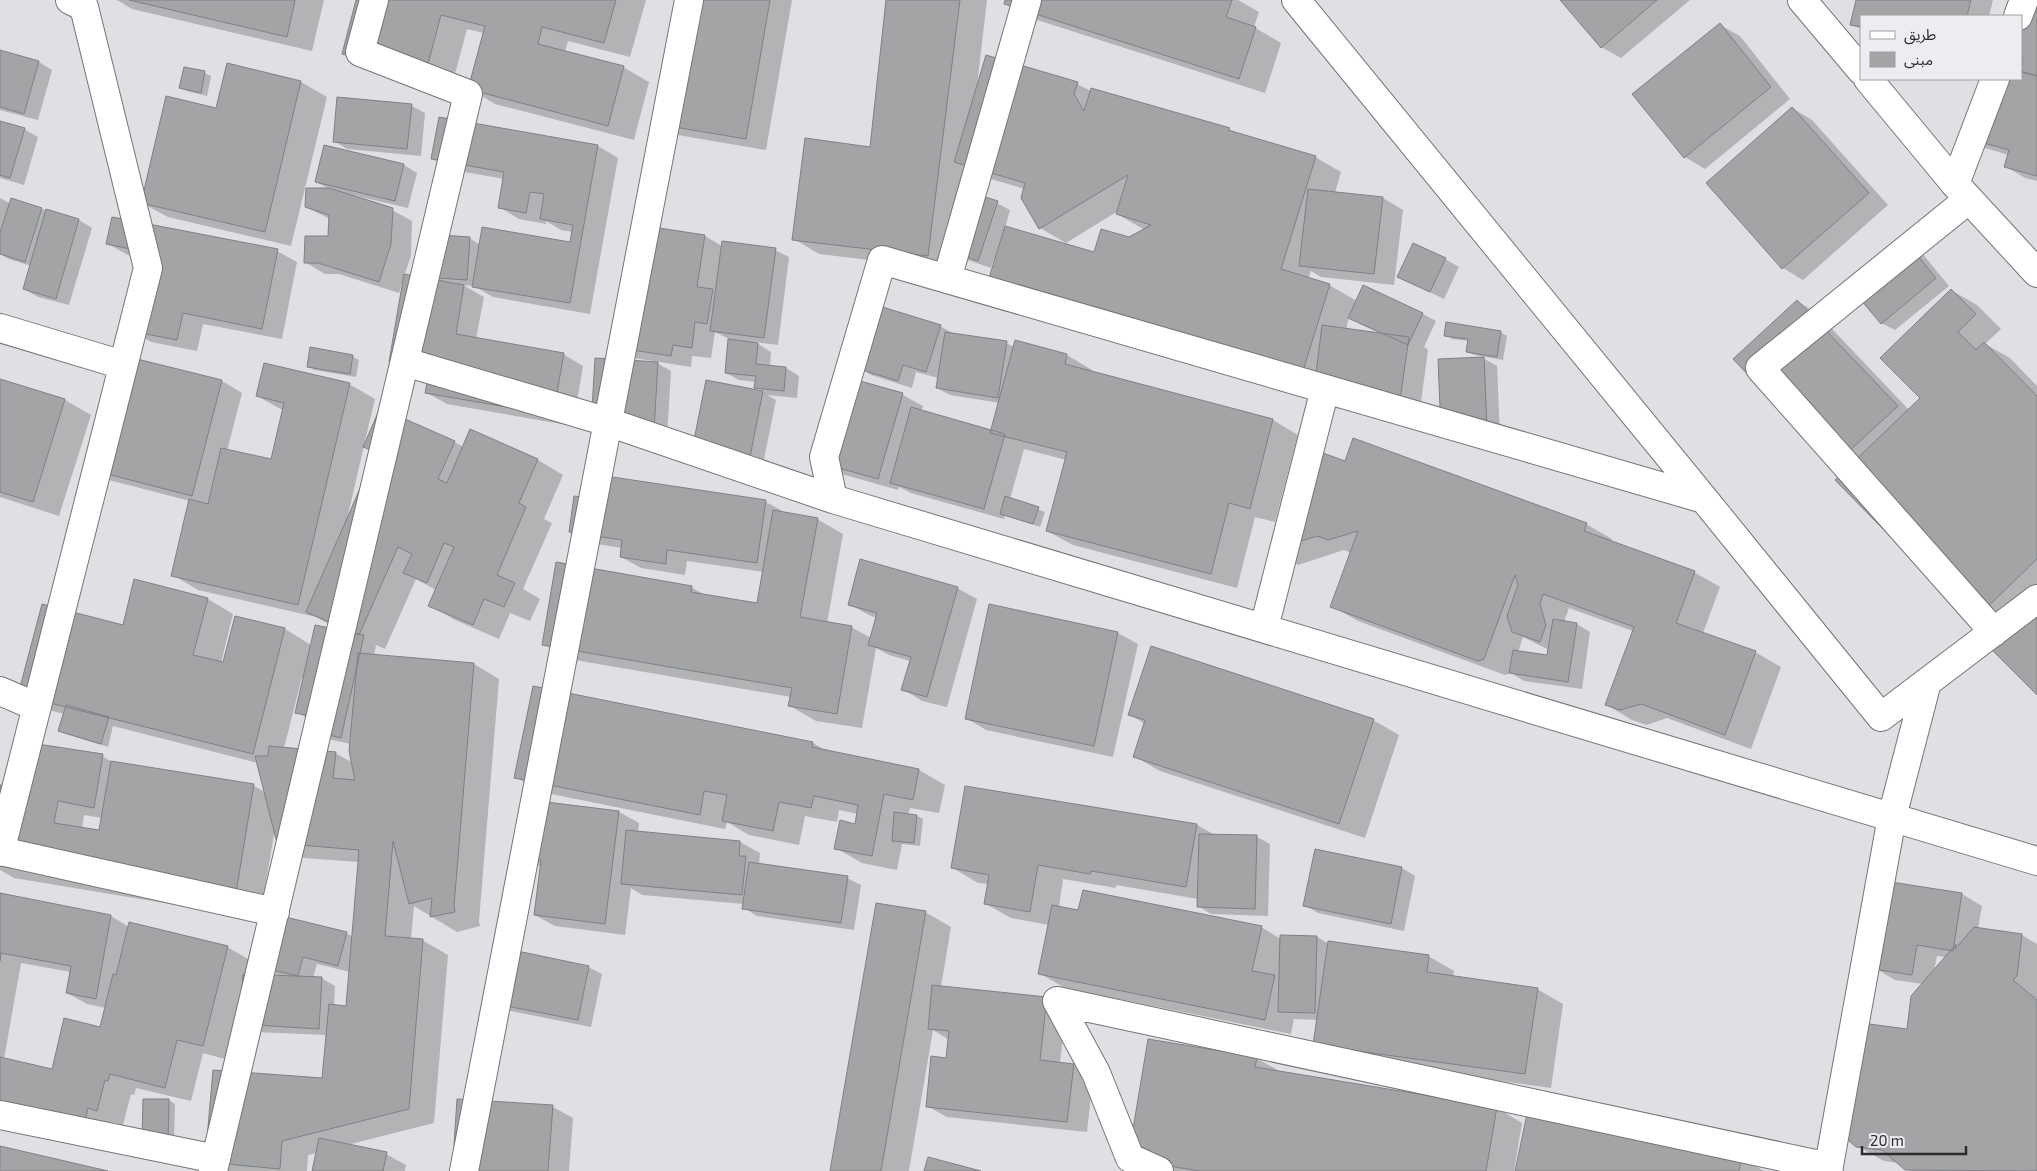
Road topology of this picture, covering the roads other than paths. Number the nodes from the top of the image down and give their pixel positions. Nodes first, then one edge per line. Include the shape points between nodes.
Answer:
1 (70, 0) edge
2 (374, 0) edge
3 (689, 0) edge
4 (1026, 0) edge
5 (1296, 0) edge
6 (1802, 0) edge
7 (2024, 0) edge
8 (2018, 15) edge
9 (1860, 69) edge
10 (1869, 80) edge
11 (1994, 80) edge
12 (1962, 191) junction
13 (2037, 273) edge
14 (947, 279) junction
15 (0, 328) edge
16 (405, 362) junction
17 (123, 365) junction
18 (1325, 389) junction
19 (608, 422) junction
20 (833, 499) junction
21 (1704, 499) junction
22 (2037, 599) edge
23 (1264, 628) junction
24 (1994, 632) junction
25 (1927, 682) junction
26 (0, 691) edge
27 (37, 707) junction
28 (1892, 818) junction
29 (0, 851) edge
30 (2037, 861) edge
31 (275, 912) junction
32 (0, 1115) edge
33 (214, 1165) edge
34 (1829, 1169) edge
35 (464, 1171) edge
36 (1160, 1171) edge

1 - 17 street via 84,7 148,268
2 - 16 street via 360,52 468,94
3 - 19 street
4 - 14 street
5 - 21 street
6 - 9 street
7 - 8 street
10 - 12 street
11 - 12 street
12 - 13 street
12 - 24 street via 1760,368
14 - 18 street
14 - 20 street via 882,260 824,457
15 - 17 street
16 - 19 street
16 - 31 street
17 - 27 street
18 - 21 street
18 - 23 street
19 - 20 street
19 - 35 street
20 - 23 street
21 - 25 street via 1881,717
22 - 24 street
23 - 28 street
24 - 25 street
25 - 28 street
26 - 27 street
27 - 29 street
28 - 30 street
28 - 34 street
29 - 31 street
31 - 33 street
32 - 33 street
34 - 36 street via 1057,1001 1096,1073 1130,1158

